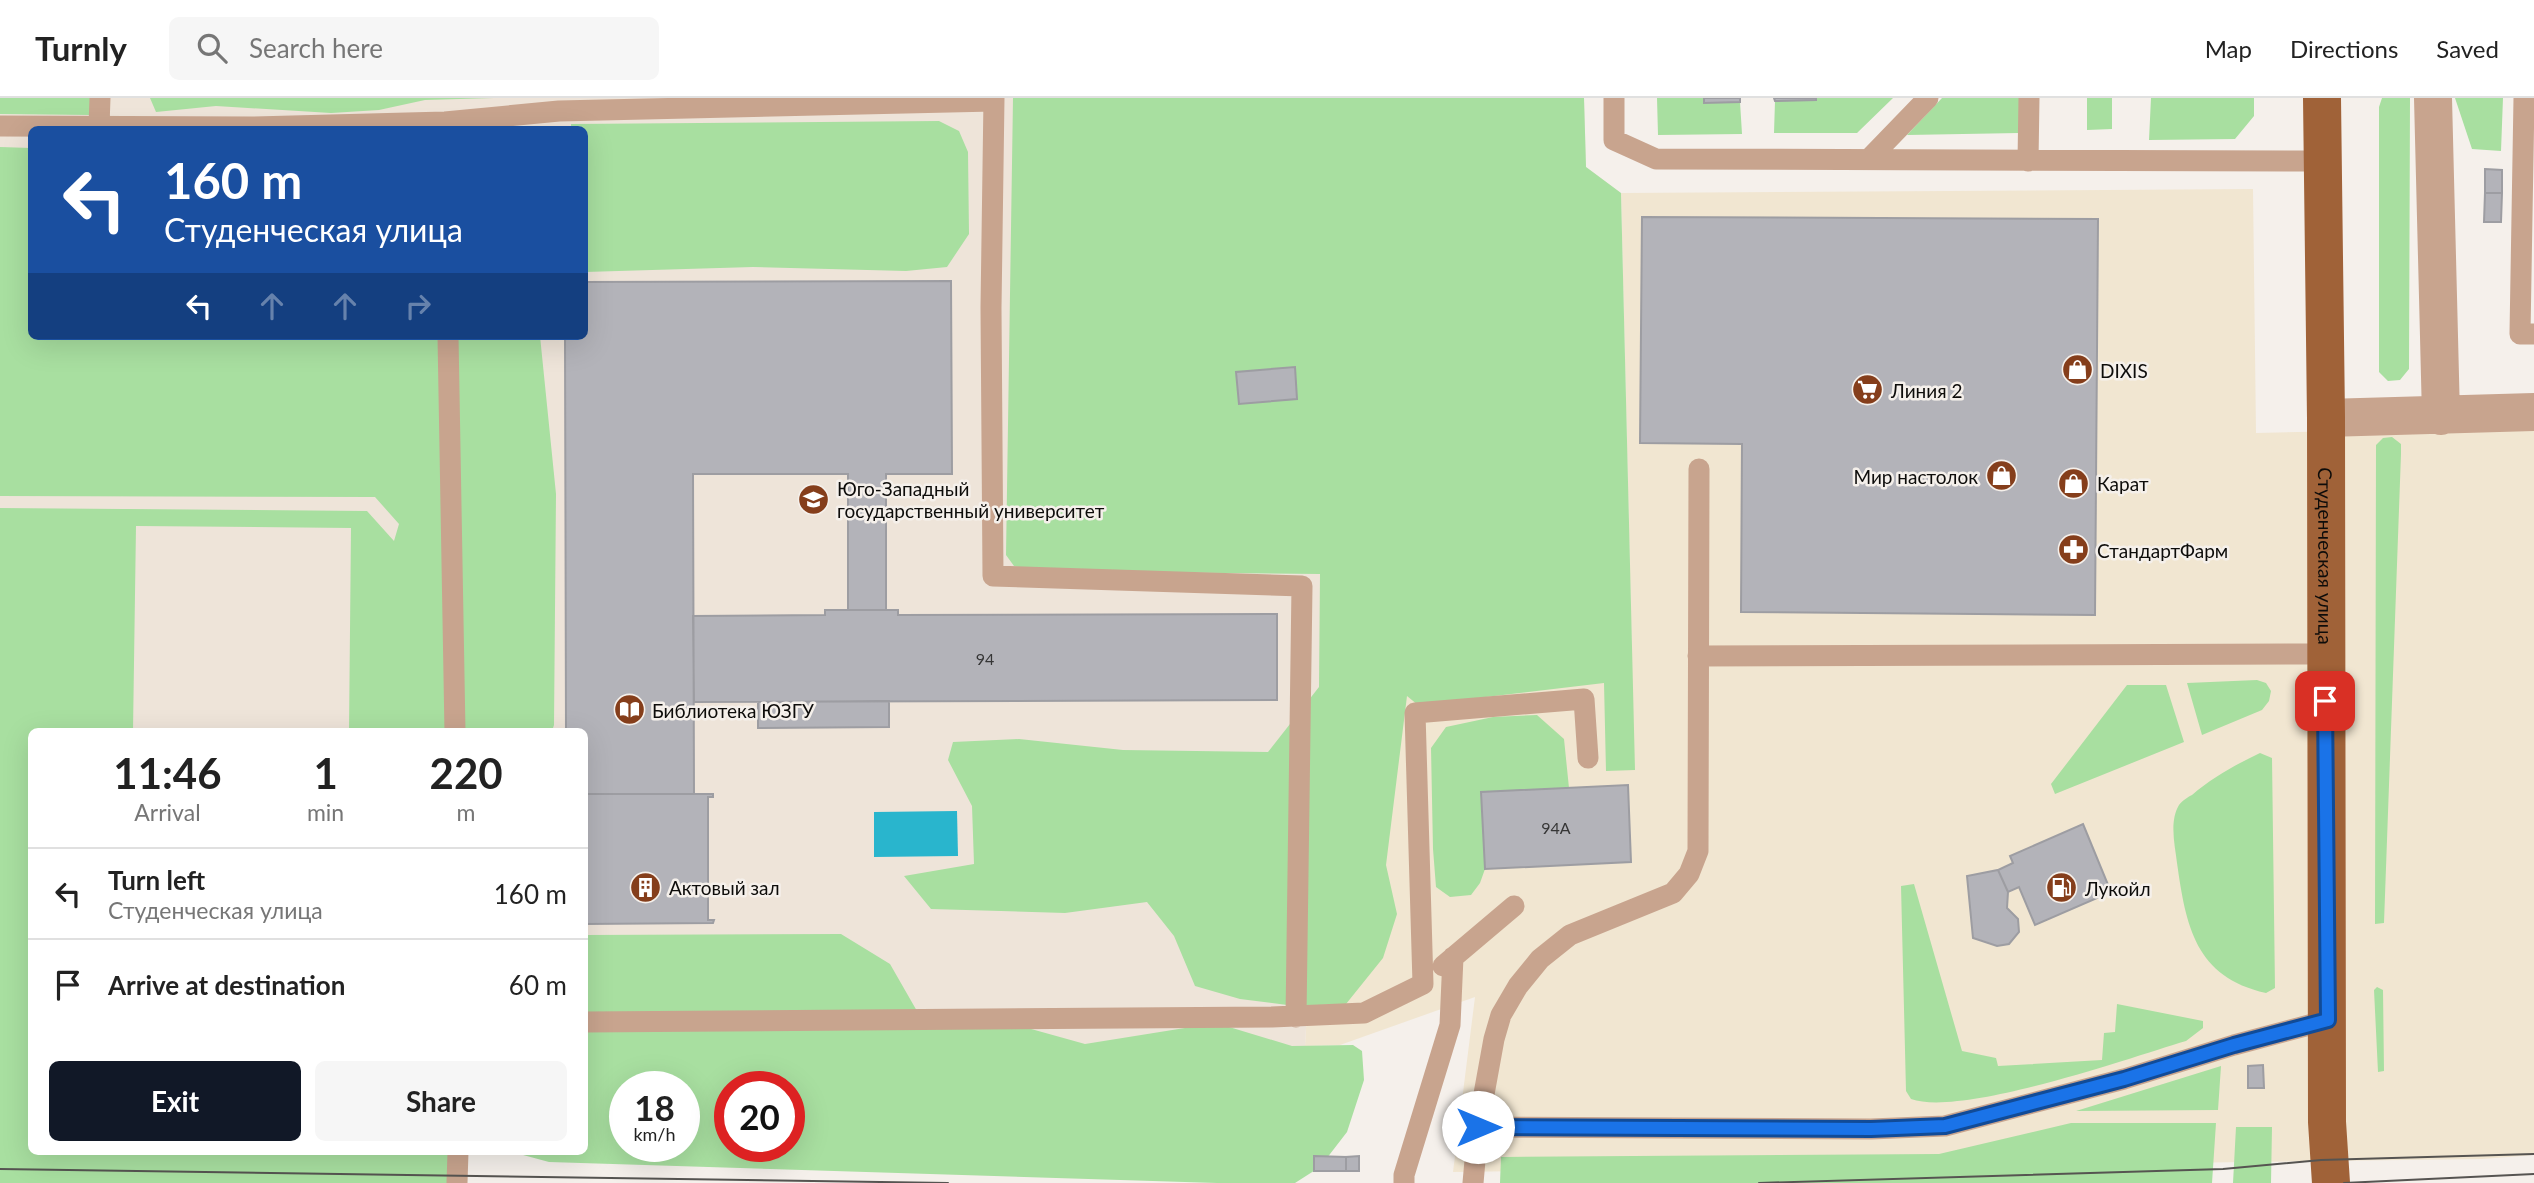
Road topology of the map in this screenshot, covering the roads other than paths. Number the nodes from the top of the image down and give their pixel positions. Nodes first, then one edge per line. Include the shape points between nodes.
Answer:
1 (100, 98) edge
2 (1614, 98) edge
3 (1928, 98) edge
4 (2029, 98) edge
5 (2322, 98) edge
6 (2433, 98) edge
7 (2524, 98) edge
8 (994, 100) edge
9 (559, 105) edge
10 (0, 126) edge
11 (99, 126) joint
12 (445, 126) edge
13 (1869, 159) junction
14 (2028, 161) junction
15 (2322, 161) junction
16 (2534, 334) edge
17 (448, 340) edge
18 (2534, 412) edge
19 (2441, 416) junction
20 (2326, 418) junction
21 (1699, 470) dead end
22 (2325, 654) junction
23 (1698, 656) junction
24 (455, 728) edge
25 (1588, 758) dead end
26 (1514, 906) dead end
27 (1453, 957) junction
28 (1423, 984) junction
29 (1296, 1017) junction
30 (2328, 1020) junction
31 (588, 1022) edge
32 (2327, 1122) junction
33 (1478, 1127) junction
34 (458, 1155) edge
35 (457, 1183) edge
36 (1405, 1183) edge
37 (1473, 1183) edge
38 (2315, 1183) edge
39 (2331, 1183) edge
40 (2351, 1183) edge

1 - 11 lane
2 - 13 lane via 1614,140 1656,159
3 - 13 lane
4 - 14 lane
5 - 15 main road, Студенческая улица
6 - 19 street
7 - 16 lane via 2520,334
8 - 9 lane
8 - 29 lane via 993,576 1302,586
9 - 12 lane
10 - 11 lane
13 - 14 lane
14 - 15 lane
15 - 20 main road, Студенческая улица
17 - 24 lane
18 - 19 street
19 - 20 street
20 - 22 main road, Студенческая улица
21 - 23 lane
22 - 23 lane
22 - 30 main road, Студенческая улица
23 - 33 lane via 1698,851 1689,874 1673,893 1570,935 1540,959 1501,1015
25 - 28 lane via 1584,699 1415,713
26 - 27 lane
27 - 28 lane
27 - 36 lane via 1450,1024
28 - 29 lane via 1364,1013
29 - 31 lane
30 - 32 main road, Студенческая улица
30 - 33 lane via 1945,1126
32 - 38 main road
32 - 39 main road, Студенческая улица
32 - 40 main road
33 - 37 lane
34 - 35 lane

